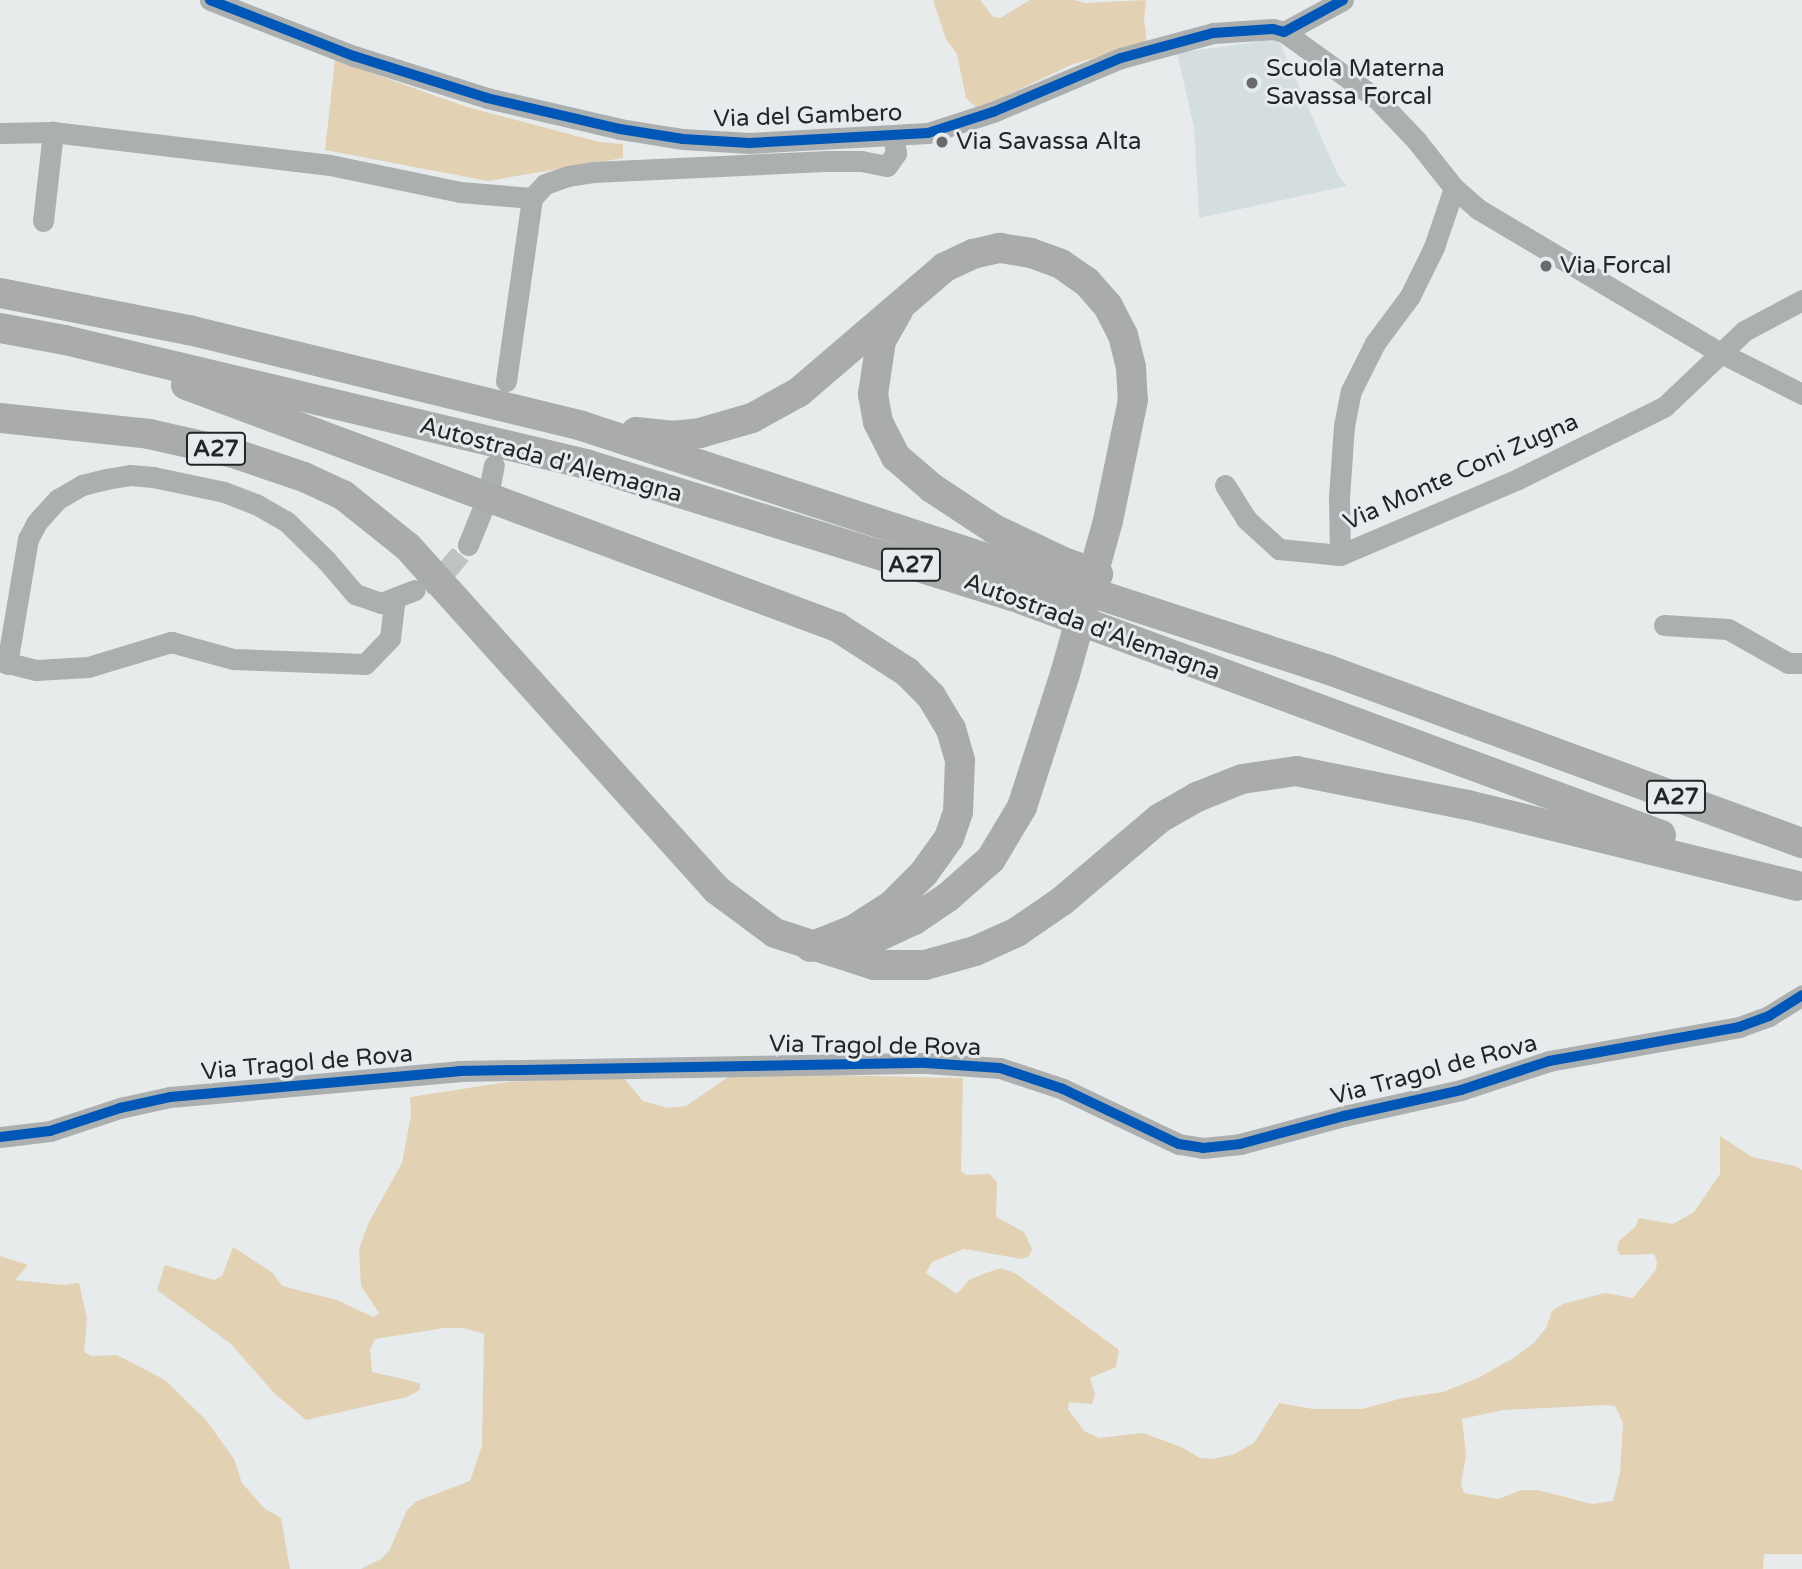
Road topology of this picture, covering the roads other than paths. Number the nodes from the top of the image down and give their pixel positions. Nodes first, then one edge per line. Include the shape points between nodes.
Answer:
1 (210, 0) edge
2 (1343, 0) edge
3 (1284, 32) junction
4 (53, 132) junction
5 (0, 133) edge
6 (893, 136) junction
7 (1454, 188) junction
8 (532, 198) junction
9 (43, 221) dead end
10 (912, 291) junction
11 (0, 293) edge
12 (1802, 300) edge
13 (0, 328) edge
14 (65, 340) junction
15 (1719, 352) junction
16 (506, 381) dead end
17 (1802, 394) edge
18 (0, 418) edge
19 (582, 426) junction
20 (1224, 485) dead end
21 (482, 511) dead end
22 (468, 545) tunnel mouth
23 (1340, 555) junction
24 (415, 590) tunnel mouth
25 (395, 600) junction
26 (1664, 625) dead end
27 (3, 663) edge
28 (1802, 663) edge
29 (1329, 670) junction
30 (1802, 843) edge
31 (1800, 886) edge
32 (810, 947) junction
33 (1802, 995) edge
34 (0, 1137) edge

1 - 6 street, Via del Gambero via 354,56 487,99 620,129 749,143
2 - 3 street
3 - 6 street, Via del Gambero via 1224,32 1187,40 1121,58 928,133
3 - 7 street via 1377,99
4 - 5 street
4 - 8 street via 330,165 460,192
4 - 9 street
6 - 8 street via 896,153 887,166 824,161 593,172 545,184
7 - 15 street via 1478,209 1543,250
7 - 23 street via 1434,247 1410,296 1375,343 1351,391 1339,497
8 - 16 street
10 - 19 highway, A27 via 799,392 752,418 672,436
10 - 29 highway, A27 via 881,341 873,394 886,440 908,467 932,488 1006,535 1066,563 1221,616
10 - 32 highway, A27, bridge via 945,267 1000,248 1061,264 1087,282 1108,306 1123,335 1133,400 1108,521 1022,807 991,859 948,897 905,925 855,942
11 - 19 highway, Autostrada d'Alemagna / A27 via 189,330
12 - 15 street, Via Monte Coni Zugna via 1744,331
13 - 14 highway, Autostrada d'Alemagna / A27
14 - 31 highway, Autostrada d'Alemagna / A27 via 586,464 1007,595
14 - 32 highway, A27 via 837,627 907,672 931,696 951,729 960,761 958,812 949,838 924,873 892,905 853,930
15 - 17 street
15 - 23 street, Via Monte Coni Zugna via 1664,407 1518,478
18 - 32 highway, A27 via 149,434 233,453 343,495 408,547 717,890 775,933
19 - 29 highway, Autostrada d'Alemagna / A27
20 - 23 street, Via Monte Coni Zugna via 1246,519 1279,549
21 - 22 street
24 - 25 street
25 - 27 street via 390,638 365,664 233,659 171,642 88,667 36,670
25 - 27 street via 382,603 355,594 286,521 256,504 224,492 130,475 82,485 58,499 37,522 28,539
26 - 28 street via 1728,629 1788,663
29 - 30 highway, Autostrada d'Alemagna / A27
31 - 32 highway, A27 via 1468,805 1296,771 1242,779 1178,807 1121,848 1062,901 1017,932 975,951 925,965 874,965
33 - 34 street, Via Tragol de Rova via 1769,1016 1739,1027 1549,1061 1461,1090 1240,1144 1203,1148 1179,1144 1063,1089 1000,1068 926,1063 459,1071 170,1097 50,1131

